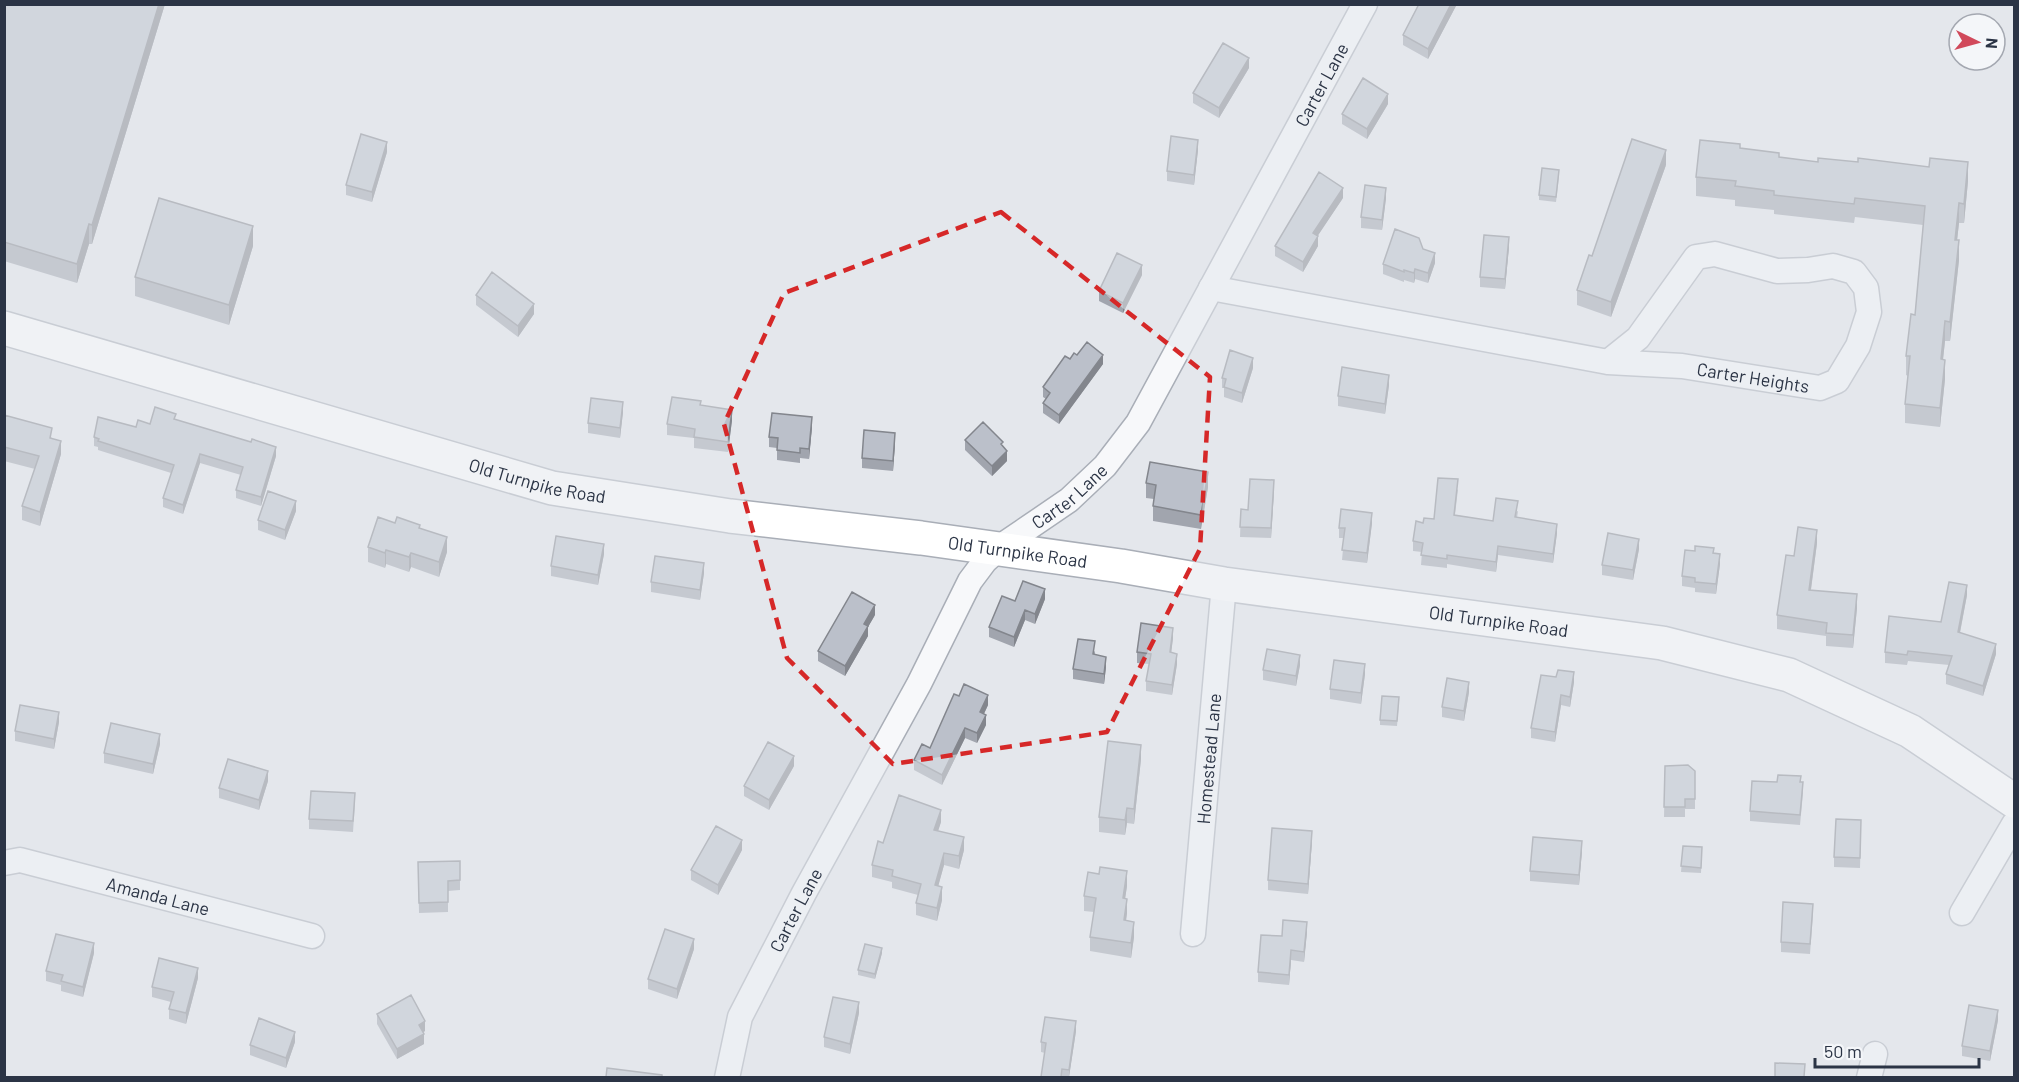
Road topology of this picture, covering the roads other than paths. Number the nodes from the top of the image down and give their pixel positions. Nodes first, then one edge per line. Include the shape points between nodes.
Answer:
1 (1365, 4) edge
2 (1211, 288) junction
3 (4, 328) edge
4 (1608, 362) junction
5 (999, 549) junction
6 (1224, 584) junction
7 (2014, 801) edge
8 (2014, 824) edge
9 (4, 863) edge
10 (1962, 913) dead end
11 (1193, 934) dead end
12 (312, 936) dead end
13 (1875, 1054) dead end
14 (727, 1077) edge
15 (1869, 1077) edge

1 - 2 street, Carter Lane
2 - 4 street, Carter Heights
2 - 5 street, Carter Lane via 1138,423 1106,466 1069,500
3 - 5 main road, Old Turnpike Road via 552,488 730,516
4 - 4 street, Carter Heights via 1682,366 1820,388 1837,381 1858,346 1869,312 1866,288 1854,272 1833,266 1777,271 1715,254 1696,257 1638,338
5 - 6 main road, Old Turnpike Road
5 - 14 street, Carter Lane via 970,581 745,1007
6 - 7 main road, Old Turnpike Road via 1662,643 1789,675 1910,731
6 - 11 street, Homestead Lane
8 - 10 street
9 - 12 street, Amanda Lane via 20,860
13 - 15 street

